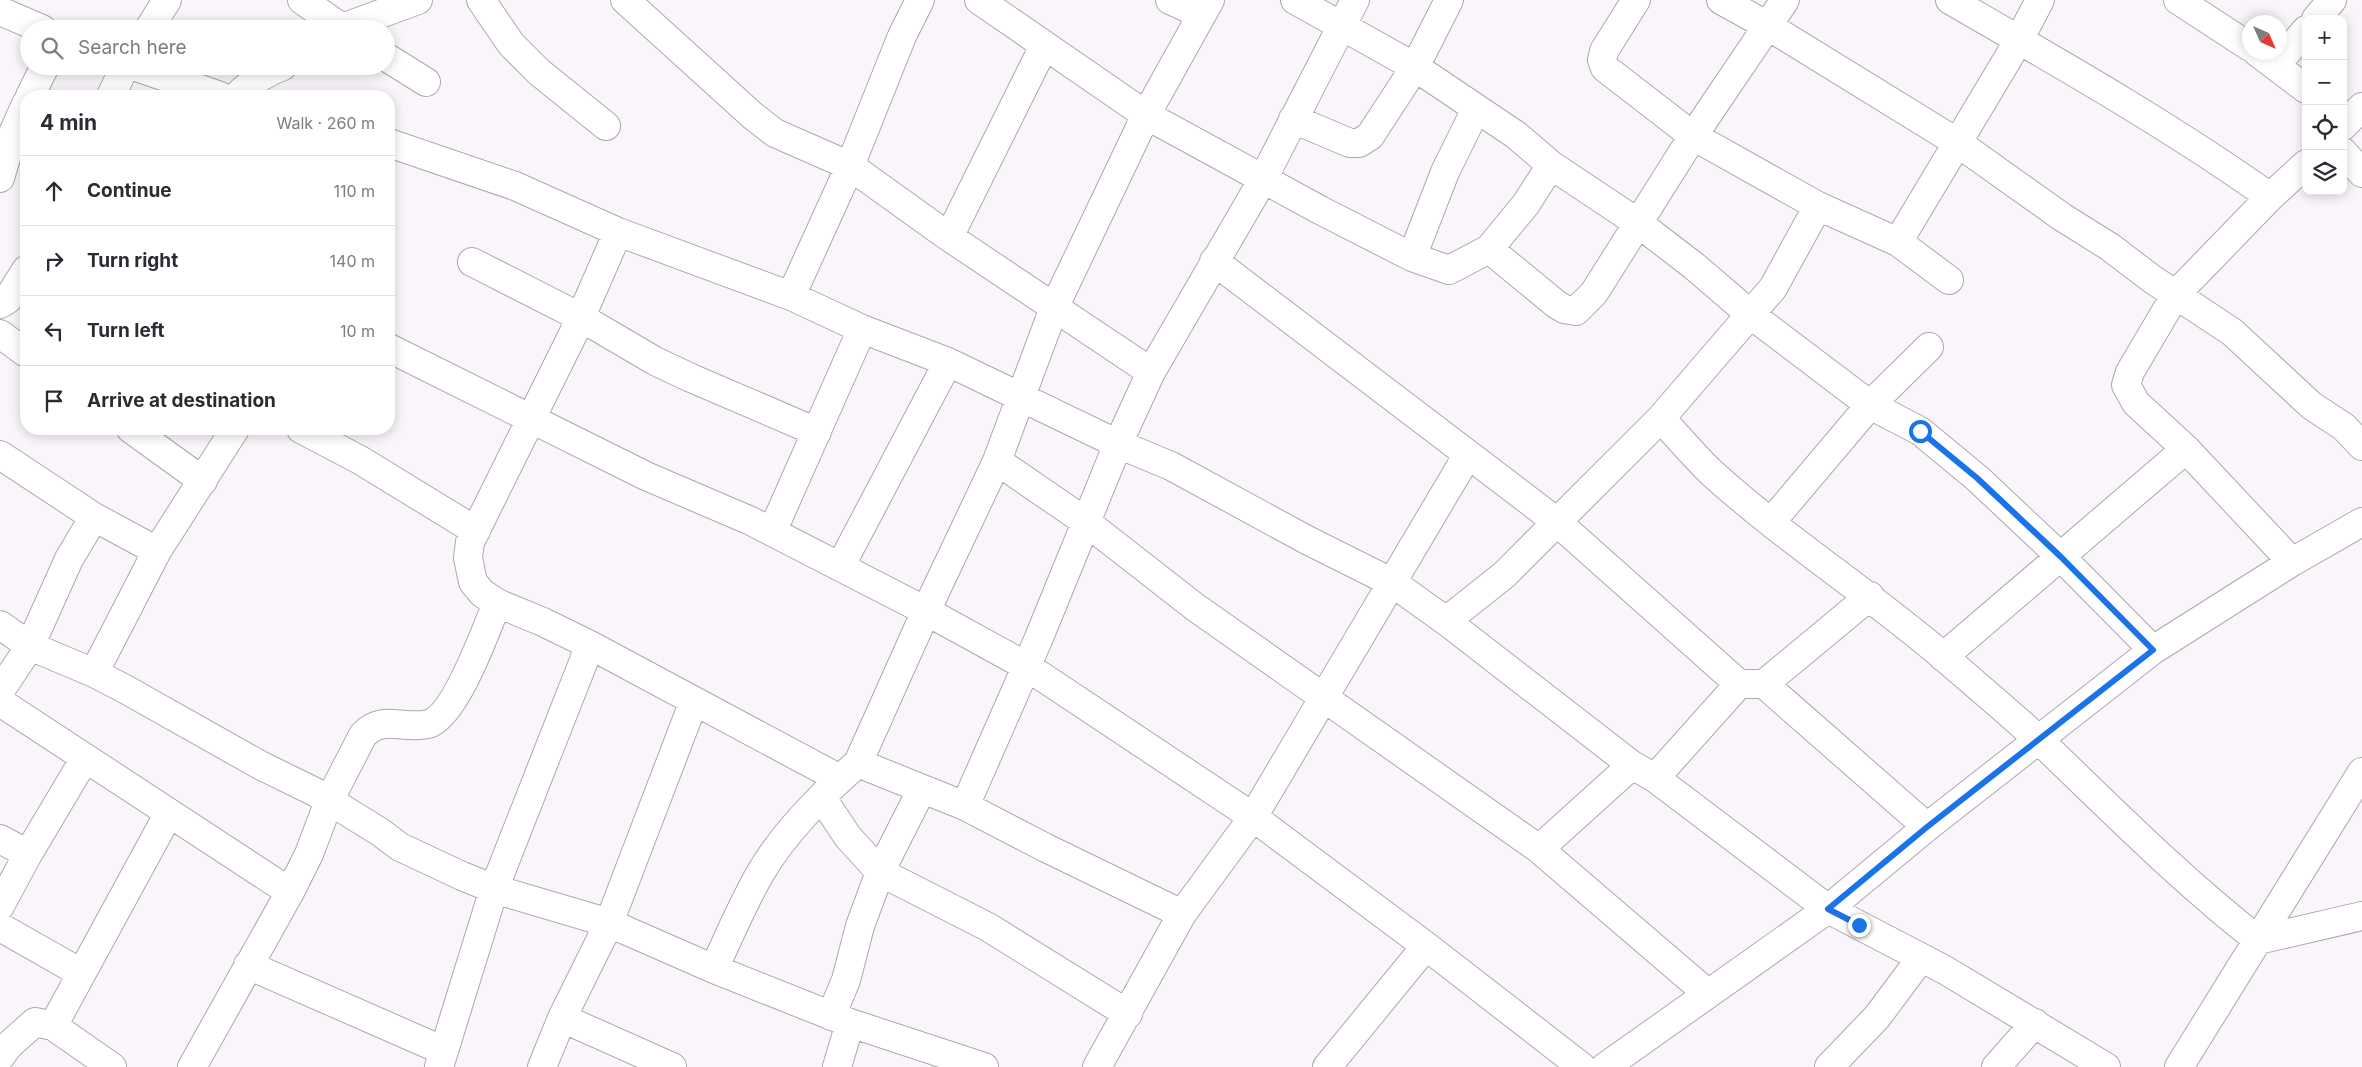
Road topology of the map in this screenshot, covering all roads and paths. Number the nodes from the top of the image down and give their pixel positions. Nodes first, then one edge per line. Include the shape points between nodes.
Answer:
1 (167, 0) edge
2 (302, 0) edge
3 (418, 0) edge
4 (481, 0) edge
5 (625, 0) edge
6 (920, 0) edge
7 (979, 0) edge
8 (1170, 0) edge
9 (1295, 0) edge
10 (1355, 0) edge
11 (1449, 0) edge
12 (1636, 0) edge
13 (1721, 0) edge
14 (1785, 0) edge
15 (1950, 0) edge
16 (2040, 0) edge
17 (2178, 0) edge
18 (2332, 0) edge
19 (1205, 7) edge
20 (1006, 8) edge
21 (0, 11) edge
22 (2319, 15) edge
23 (21, 20) edge
24 (155, 20) edge
25 (331, 20) edge
26 (364, 20) edge
27 (1341, 26) junction
28 (1768, 26) junction
29 (2302, 33) edge
30 (2019, 40) junction
31 (2242, 42) edge
32 (2287, 44) edge
33 (1044, 46) junction
34 (2267, 60) edge
35 (395, 63) edge
36 (1415, 67) junction
37 (40, 75) edge
38 (121, 75) edge
39 (160, 75) edge
40 (263, 75) edge
41 (426, 82) dead end
42 (2302, 86) edge
43 (33, 90) edge
44 (114, 90) edge
45 (203, 90) edge
46 (243, 90) edge
47 (1476, 108) junction
48 (1146, 115) junction
49 (20, 118) edge
50 (1293, 119) junction
51 (606, 126) dead end
52 (1693, 136) junction
53 (1958, 143) junction
54 (395, 145) edge
55 (2347, 156) edge
56 (1551, 165) junction
57 (850, 166) junction
58 (2302, 168) edge
59 (2362, 173) edge
60 (0, 178) edge
61 (1262, 180) junction
62 (2270, 197) junction
63 (1818, 206) junction
64 (1638, 223) junction
65 (618, 232) junction
66 (949, 237) junction
67 (1898, 242) junction
68 (1489, 249) junction
69 (1412, 257) junction
70 (1214, 261) junction
71 (472, 262) dead end
72 (20, 279) edge
73 (1949, 280) dead end
74 (2176, 294) junction
75 (791, 296) junction
76 (0, 304) edge
77 (1054, 308) junction
78 (1750, 314) junction
79 (580, 317) junction
80 (862, 329) junction
81 (0, 334) edge
82 (1929, 347) dead end
83 (20, 349) edge
84 (395, 351) edge
85 (948, 362) junction
86 (1151, 372) junction
87 (1021, 398) junction
88 (1870, 405) junction
89 (532, 418) junction
90 (1661, 418) junction
91 (817, 432) junction
92 (139, 435) edge
93 (232, 435) edge
94 (312, 435) edge
95 (1118, 444) junction
96 (2362, 446) edge
97 (2186, 449) junction
98 (0, 455) edge
99 (1467, 456) junction
100 (997, 461) junction
101 (203, 481) junction
102 (94, 516) junction
103 (1086, 522) junction
104 (1556, 522) junction
105 (1771, 522) junction
106 (2362, 522) edge
107 (476, 531) junction
108 (772, 532) junction
109 (157, 551) junction
110 (2061, 557) junction
111 (2292, 562) junction
112 (840, 567) junction
113 (1392, 583) junction
114 (1870, 596) junction
115 (497, 604) junction
116 (926, 611) junction
117 (1446, 621) junction
118 (0, 625) edge
119 (590, 645) junction
120 (30, 646) junction
121 (2153, 650) junction
122 (1944, 657) junction
123 (1026, 666) junction
124 (94, 673) junction
125 (1752, 684) junction
126 (0, 691) edge
127 (1323, 696) junction
128 (694, 701) junction
129 (0, 702) edge
130 (2039, 740) junction
131 (85, 758) junction
132 (1632, 765) junction
133 (2362, 772) edge
134 (1654, 778) junction
135 (840, 780) junction
136 (922, 789) junction
137 (329, 801) junction
138 (965, 806) junction
139 (169, 813) junction
140 (1253, 817) junction
141 (1927, 827) junction
142 (0, 839) edge
143 (1539, 849) junction
144 (28, 854) junction
145 (880, 872) junction
146 (494, 889) junction
147 (290, 892) junction
148 (0, 906) edge
149 (1828, 909) junction
150 (1182, 914) junction
151 (2362, 916) edge
152 (609, 923) junction
153 (0, 927) edge
154 (2258, 940) junction
155 (1426, 946) junction
156 (1921, 958) junction
157 (248, 965) junction
158 (714, 968) junction
159 (81, 973) junction
160 (1707, 994) junction
161 (1128, 1014) junction
162 (562, 1018) junction
163 (841, 1019) junction
164 (2035, 1023) junction
165 (53, 1026) junction
166 (0, 1057) edge
167 (442, 1059) edge
168 (112, 1067) edge
169 (192, 1067) edge
170 (542, 1067) edge
171 (672, 1067) edge
172 (836, 1067) edge
173 (984, 1067) edge
174 (1097, 1067) edge
175 (1327, 1067) edge
176 (1582, 1067) edge
177 (1605, 1067) edge
178 (1829, 1067) edge
179 (1996, 1067) edge
180 (2106, 1067) edge
181 (2179, 1067) edge

1 - 24 street
2 - 25 street
3 - 26 street
4 - 51 street via 511,44 539,72
5 - 57 street via 775,133
6 - 57 street via 902,36
7 - 20 street
8 - 19 street
9 - 27 street
10 - 27 street
11 - 36 street
12 - 52 street via 1604,51 1602,60 1605,68
13 - 28 street
14 - 28 street
15 - 30 street
16 - 30 street
17 - 31 street
18 - 22 street
19 - 48 street
20 - 33 street
21 - 23 street
27 - 36 street
27 - 50 street
28 - 52 street
28 - 53 street
29 - 32 street
30 - 53 street
30 - 62 street via 2111,92
33 - 48 street
33 - 66 street
34 - 42 street
35 - 41 street
36 - 47 street
36 - 50 street via 1370,136 1359,143 1350,143
37 - 43 street
38 - 44 street
39 - 45 street
40 - 46 street
47 - 56 street via 1516,135
47 - 69 street via 1445,172
48 - 61 street
48 - 77 street
49 - 60 street
50 - 61 street
52 - 63 street
52 - 64 street
53 - 67 street
53 - 74 street
54 - 65 street via 515,186
55 - 59 street
56 - 64 street
56 - 68 street via 1526,204
57 - 66 street
57 - 75 street
58 - 62 street
61 - 69 street
61 - 70 street
62 - 74 street
63 - 67 street
63 - 78 street via 1773,288
64 - 68 street via 1594,293 1576,312 1564,310
64 - 78 street
65 - 75 street
65 - 79 street
66 - 77 street
67 - 73 street
68 - 69 street via 1449,270
70 - 86 street
70 - 99 street
71 - 79 street
72 - 76 street via 7,300
74 - 96 street via 2232,332 2312,406 2344,427
74 - 97 street via 2130,372 2126,385 2136,403
75 - 80 street
77 - 86 street
77 - 87 street
78 - 88 street
78 - 90 street
79 - 89 street
79 - 91 street via 655,361
80 - 85 street
80 - 91 street
81 - 83 street
82 - 88 street
84 - 89 street
85 - 87 street
85 - 112 street
86 - 95 street
87 - 95 street
87 - 100 street
88 - 105 street
88 - 110 street via 1920,431 1977,478
89 - 107 street
89 - 108 street via 646,476
90 - 104 street
90 - 105 street via 1712,473
91 - 108 street
92 - 101 street
93 - 101 street
94 - 107 street via 360,460
95 - 103 street
95 - 113 street via 1171,466
97 - 110 street
97 - 111 street
98 - 102 street
99 - 104 street
99 - 113 street
100 - 103 street
100 - 116 street
101 - 109 street
102 - 109 street
102 - 120 street via 69,559
103 - 123 street
103 - 127 street via 1195,607
104 - 117 street via 1504,575
104 - 125 street
105 - 114 street
106 - 111 street
107 - 115 street via 470,542 469,571 482,593
108 - 112 street
109 - 124 street
110 - 121 street
110 - 122 street
111 - 121 street
112 - 116 street
113 - 117 street
113 - 127 street
114 - 122 street
114 - 125 street
115 - 119 street
115 - 137 street via 444,714 427,724 398,726 382,723 372,726 363,735
116 - 123 street
116 - 135 street
117 - 132 street
118 - 120 street
119 - 128 street
119 - 146 street
120 - 124 street
120 - 126 street
121 - 130 street
122 - 130 street
123 - 138 street
123 - 140 street
124 - 137 street
125 - 134 street
125 - 141 street
127 - 140 street
127 - 143 street
128 - 135 street
128 - 152 street
129 - 131 street
130 - 141 street
130 - 154 street via 2216,907
131 - 139 street
131 - 144 street
132 - 134 street
132 - 143 street
133 - 154 street
134 - 149 street
135 - 136 street
135 - 145 street via 848,837
135 - 158 street via 794,828 762,870
136 - 138 street
136 - 145 street
137 - 146 street via 400,847
137 - 147 street
138 - 150 street
139 - 147 street
139 - 159 street
140 - 150 street
140 - 155 street
141 - 149 street
142 - 144 street
143 - 160 street
144 - 148 street
145 - 161 street via 988,927
145 - 163 street via 860,926 846,980
146 - 152 street
146 - 167 street
147 - 157 street
149 - 156 street
149 - 160 street
150 - 161 street
151 - 154 street
152 - 158 street
152 - 162 street
153 - 159 street
154 - 181 street
155 - 175 street
155 - 176 street
156 - 164 street
156 - 178 street via 1877,1017
157 - 167 street
157 - 169 street
158 - 163 street
159 - 165 street
160 - 177 street
161 - 174 street
162 - 170 street
162 - 171 street
163 - 172 street
163 - 173 street
164 - 179 street
164 - 180 street
165 - 166 street via 35,1022
165 - 168 street

